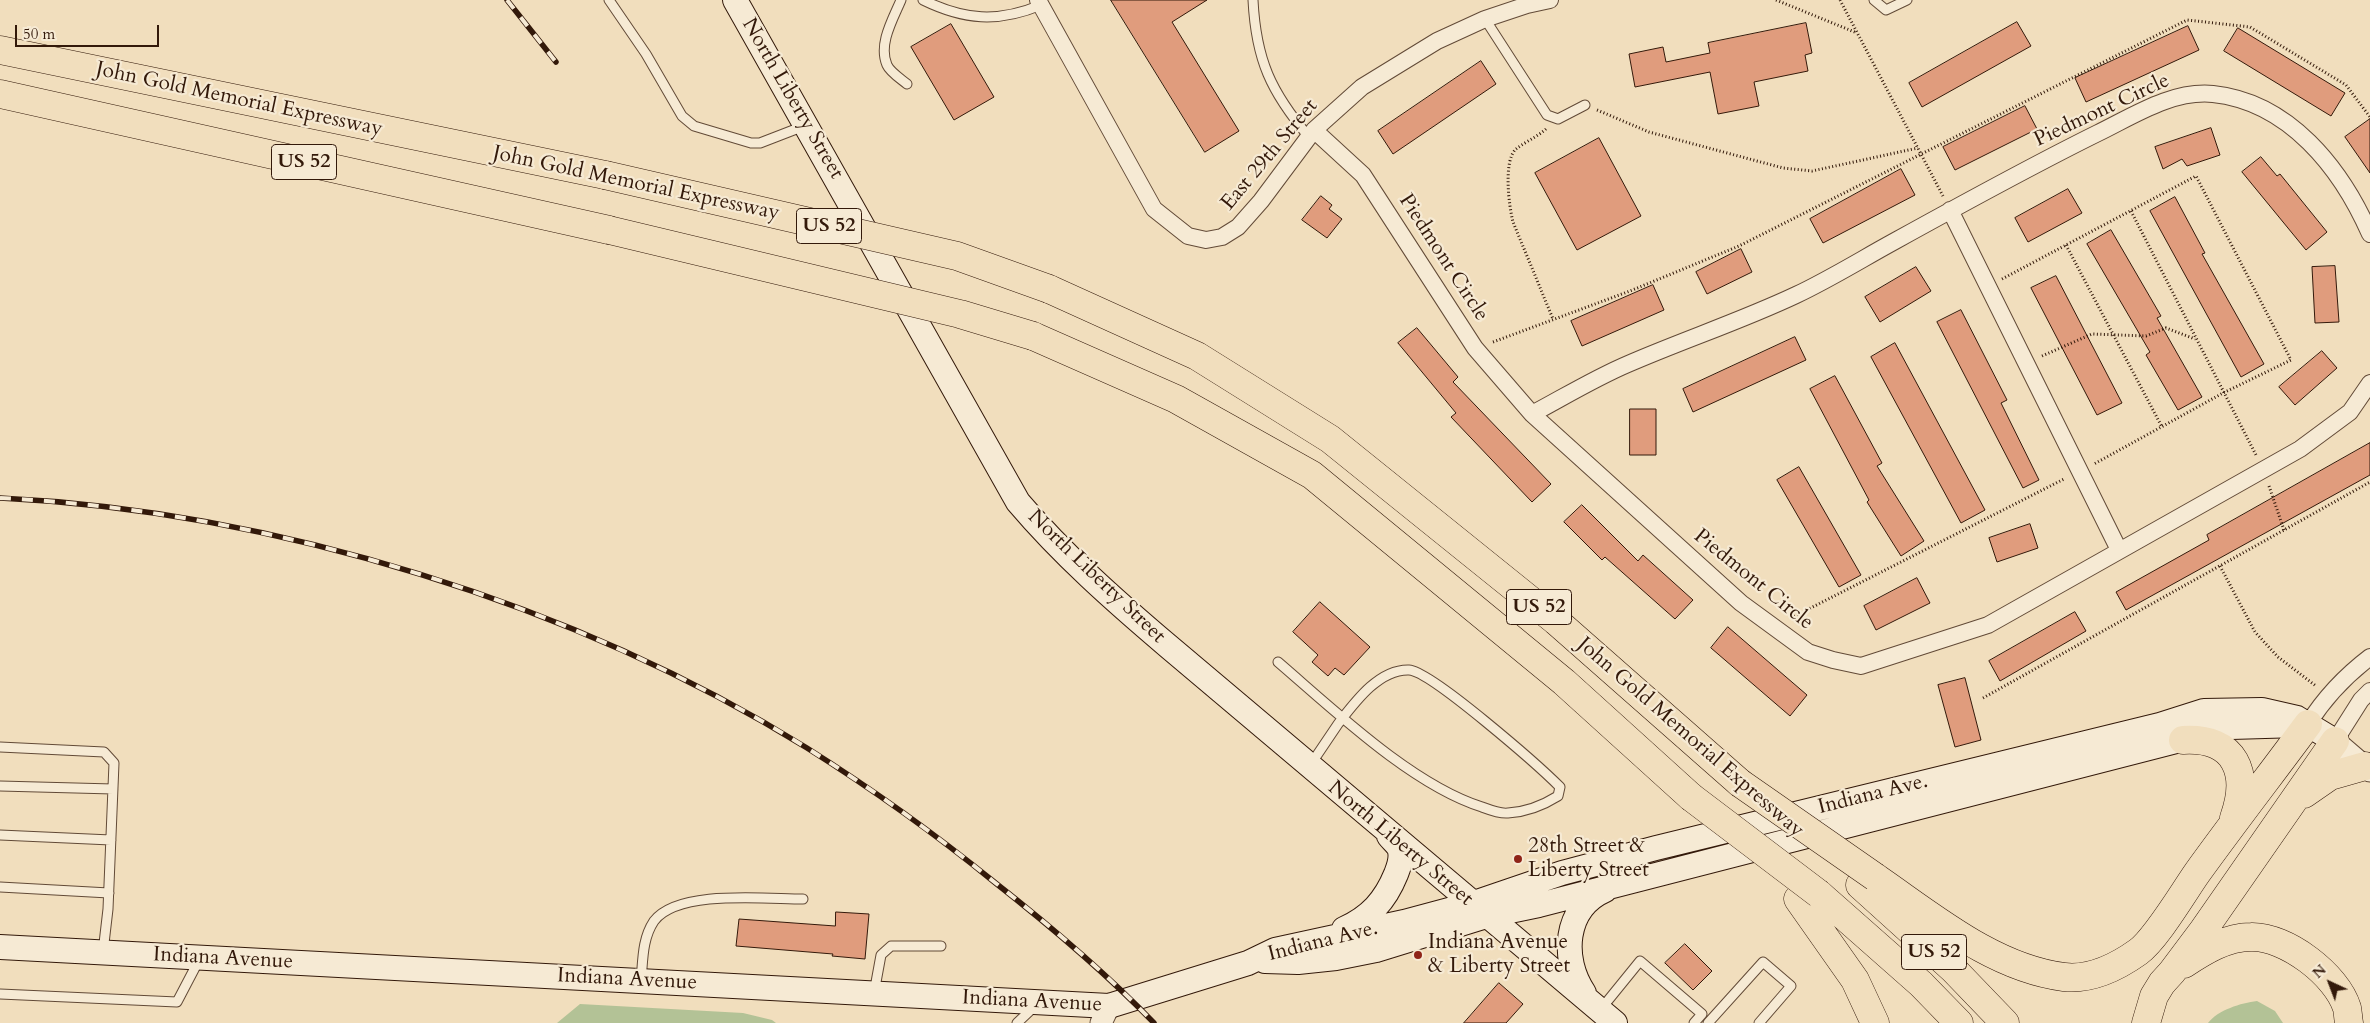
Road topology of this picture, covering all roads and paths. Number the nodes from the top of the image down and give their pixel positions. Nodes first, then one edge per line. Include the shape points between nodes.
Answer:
1 (609, 0) edge
2 (735, 0) edge
3 (901, 0) edge
4 (923, 0) edge
5 (1253, 0) edge
6 (1550, 0) edge
7 (1776, 0) edge
8 (1840, 0) edge
9 (1874, 0) edge
10 (1907, 0) edge
11 (1039, 3) edge
12 (1485, 19) junction
13 (1858, 33) junction
14 (0, 50) edge
15 (907, 84) dead end
16 (0, 94) edge
17 (1585, 105) joint
18 (2370, 117) edge
19 (1558, 119) junction
20 (806, 125) junction
21 (1311, 134) junction
22 (1918, 148) junction
23 (1921, 154) junction
24 (1950, 210) junction
25 (2130, 211) junction
26 (2370, 234) edge
27 (2066, 245) junction
28 (1988, 286) junction
29 (1553, 320) junction
30 (2112, 336) junction
31 (2196, 339) junction
32 (1476, 348) junction
33 (2026, 363) junction
34 (2370, 383) edge
35 (2223, 393) junction
36 (1532, 414) junction
37 (2162, 426) junction
38 (2263, 470) junction
39 (2080, 471) junction
40 (2370, 482) edge
41 (2284, 530) junction
42 (2119, 550) junction
43 (2220, 566) junction
44 (1774, 626) junction
45 (2370, 657) edge
46 (1278, 662) dead end
47 (2370, 691) edge
48 (2328, 696) junction
49 (1983, 698) dead end
50 (1343, 718) junction
51 (2308, 724) junction
52 (2183, 740) junction
53 (2335, 741) junction
54 (0, 746) edge
55 (2368, 765) edge
56 (1309, 766) junction
57 (0, 786) edge
58 (113, 789) junction
59 (2284, 814) junction
60 (1376, 822) junction
61 (2232, 824) junction
62 (0, 836) edge
63 (111, 840) junction
64 (1868, 881) junction
65 (1621, 883) junction
66 (0, 887) edge
67 (109, 893) junction
68 (1808, 897) junction
69 (803, 899) dead end
70 (1479, 910) junction
71 (1322, 939) junction
72 (942, 946) dead end
73 (0, 947) edge
74 (103, 952) junction
75 (200, 958) junction
76 (1248, 963) junction
77 (2172, 972) junction
78 (641, 981) junction
79 (0, 994) edge
80 (874, 994) junction
81 (1040, 1002) junction
82 (1601, 1012) edge
83 (1105, 1015) edge
84 (1017, 1023) edge
85 (1694, 1023) edge
86 (1708, 1023) edge
87 (1759, 1023) edge
88 (1875, 1023) edge
89 (1959, 1023) edge
90 (2005, 1023) edge
91 (2146, 1023) edge
92 (2349, 1023) edge

1 - 20 lane via 646,54 682,116 694,126 760,143
2 - 20 main road, North Liberty Street
3 - 15 lane via 886,37 884,54 887,67
4 - 11 lane via 945,11 988,18 1018,15
5 - 21 lane via 1254,30 1263,65 1284,108
6 - 12 street, East 29th Street
7 - 13 path
8 - 13 path
9 - 10 lane via 1886,10
11 - 21 street, East 29th Street via 1154,209 1188,236 1214,240 1238,227 1261,202
12 - 19 lane via 1547,115
12 - 21 street, East 29th Street via 1437,40 1362,86
13 - 22 path
14 - 64 highway, John Gold Memorial Expressway / US 52, bridge via 605,176 957,256 1049,289 1197,356 1330,439 1556,621 1740,783
16 - 68 highway, John Gold Memorial Expressway / US 52, bridge via 608,230 960,314 1033,336 1176,399 1312,476 1564,682
17 - 19 lane
17 - 22 path via 1649,132 1783,168 1812,171
18 - 23 path via 2346,85 2250,27 2187,20
19 - 29 path via 1516,149 1508,179 1513,222
20 - 56 main road, North Liberty Street via 1018,502 1048,537 1120,605
21 - 32 street, Piedmont Circle via 1363,175
22 - 23 path
23 - 24 path
23 - 29 path via 1739,246
24 - 26 street, Piedmont Circle via 2160,103 2186,95 2211,94 2262,108 2306,138 2349,193
24 - 28 street
24 - 36 street, Piedmont Circle via 1797,295 1626,365
25 - 27 path
25 - 31 path
25 - 35 path via 2196,176 2291,360
27 - 28 path
27 - 30 path
28 - 33 street
29 - 32 path
30 - 31 path via 2146,336 2166,328
30 - 33 path via 2092,334
30 - 37 path
31 - 35 path
32 - 36 street, Piedmont Circle
33 - 39 street
34 - 38 street, Piedmont Circle via 2350,412 2300,449
35 - 37 path
35 - 38 path
36 - 44 street, Piedmont Circle via 1742,603
37 - 39 path
38 - 41 path
38 - 42 street, Piedmont Circle
39 - 42 street
39 - 44 path
40 - 41 path
41 - 43 path
42 - 44 street, Piedmont Circle via 1988,625 1861,666 1808,652
43 - 48 path via 2255,632 2278,657
43 - 49 path
45 - 48 street
46 - 50 lane
47 - 53 street
48 - 51 street
50 - 50 lane via 1376,683 1391,673 1410,670 1440,686 1547,774 1560,787 1558,796 1539,808 1507,814 1470,803 1430,783
50 - 56 lane
51 - 52 main road, Indiana Ave. via 2230,727
51 - 53 main road, Indiana Ave.
51 - 61 highway
51 - 70 main road, Indiana Ave. via 2281,713 2262,710 2204,711 2160,725 1656,848 1532,882
52 - 61 highway via 2200,740 2221,746 2239,768 2242,784
52 - 65 main road, Indiana Ave.
53 - 55 street
53 - 59 highway
54 - 58 lane via 104,752 114,763
55 - 59 highway via 2330,776 2308,790
56 - 60 main road, North Liberty Street
57 - 58 lane
58 - 63 lane
59 - 77 highway
60 - 70 main road, North Liberty Street
60 - 71 main road via 1399,847 1401,859 1390,890 1369,915
61 - 64 highway via 2145,946 2116,966 2083,977 2039,972 2015,964 1960,936
62 - 63 lane
63 - 67 lane
64 - 90 highway, US 52
65 - 70 main road, Indiana Ave. via 1539,905
65 - 82 main road via 1593,895 1572,932 1568,948 1575,980
66 - 67 lane
67 - 74 lane
68 - 88 highway via 1855,980
68 - 89 highway, US 52 via 1921,984
69 - 78 lane via 715,899 665,910 654,921 644,941
70 - 71 main road, Indiana Ave.
70 - 76 main road, Indiana Ave. via 1376,950 1298,962
70 - 82 main road, North Liberty Street
71 - 76 main road, Indiana Ave. via 1275,950
72 - 80 lane via 890,946 881,955
73 - 74 main road, Indiana Avenue
74 - 75 main road, Indiana Avenue
75 - 78 main road, Indiana Avenue
75 - 79 lane via 177,1002
76 - 83 main road, Indiana Avenue
77 - 91 highway via 2154,996
77 - 92 highway via 2213,946 2252,937 2273,941 2295,950 2318,967 2340,993
78 - 80 main road, Indiana Avenue
80 - 81 main road, Indiana Avenue
81 - 83 main road, Indiana Avenue
81 - 84 lane
82 - 85 lane via 1640,962 1702,1014
86 - 87 lane via 1763,962 1791,986

